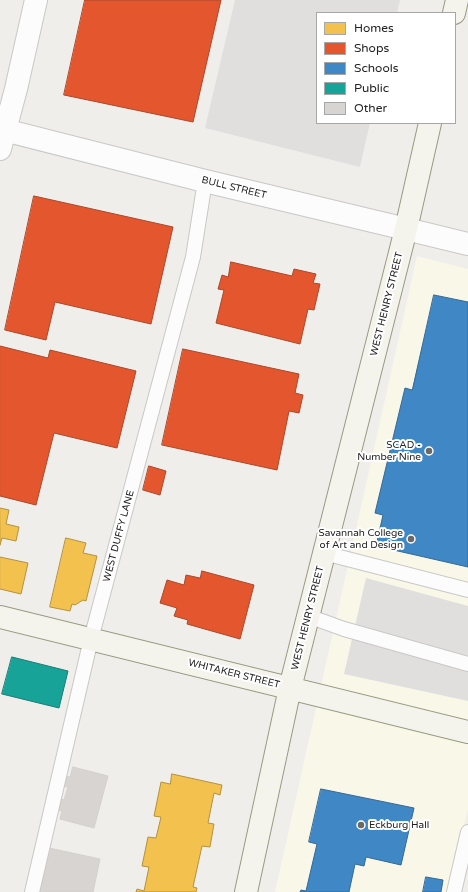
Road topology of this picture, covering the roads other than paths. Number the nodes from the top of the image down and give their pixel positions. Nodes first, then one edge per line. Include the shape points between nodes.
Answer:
1 (36, 0) edge
2 (457, 0) edge
3 (454, 12) edge
4 (430, 124) edge
5 (1, 136) edge
6 (205, 180) junction
7 (406, 229) junction
8 (468, 244) edge
9 (324, 553) junction
10 (468, 590) edge
11 (308, 616) junction
12 (0, 617) edge
13 (91, 639) junction
14 (468, 664) edge
15 (290, 688) junction
16 (468, 732) edge
17 (468, 832) edge
18 (32, 892) edge
19 (246, 892) edge
20 (454, 892) edge

1 - 5 street via 16,89
2 - 3 main road
4 - 7 main road, WEST HENRY STREET
5 - 6 street, BULL STREET
6 - 7 street, BULL STREET
6 - 13 lane, WEST DUFFY LANE via 193,257
7 - 8 street, BULL STREET
7 - 9 main road, WEST HENRY STREET
9 - 10 lane
9 - 11 main road, WEST HENRY STREET
11 - 14 lane
11 - 15 main road, WEST HENRY STREET
12 - 13 main road, WHITAKER STREET
13 - 15 main road, WHITAKER STREET
13 - 18 lane, WEST DUFFY LANE
15 - 16 main road, WHITAKER STREET
15 - 19 main road, WEST HENRY STREET
17 - 20 lane

